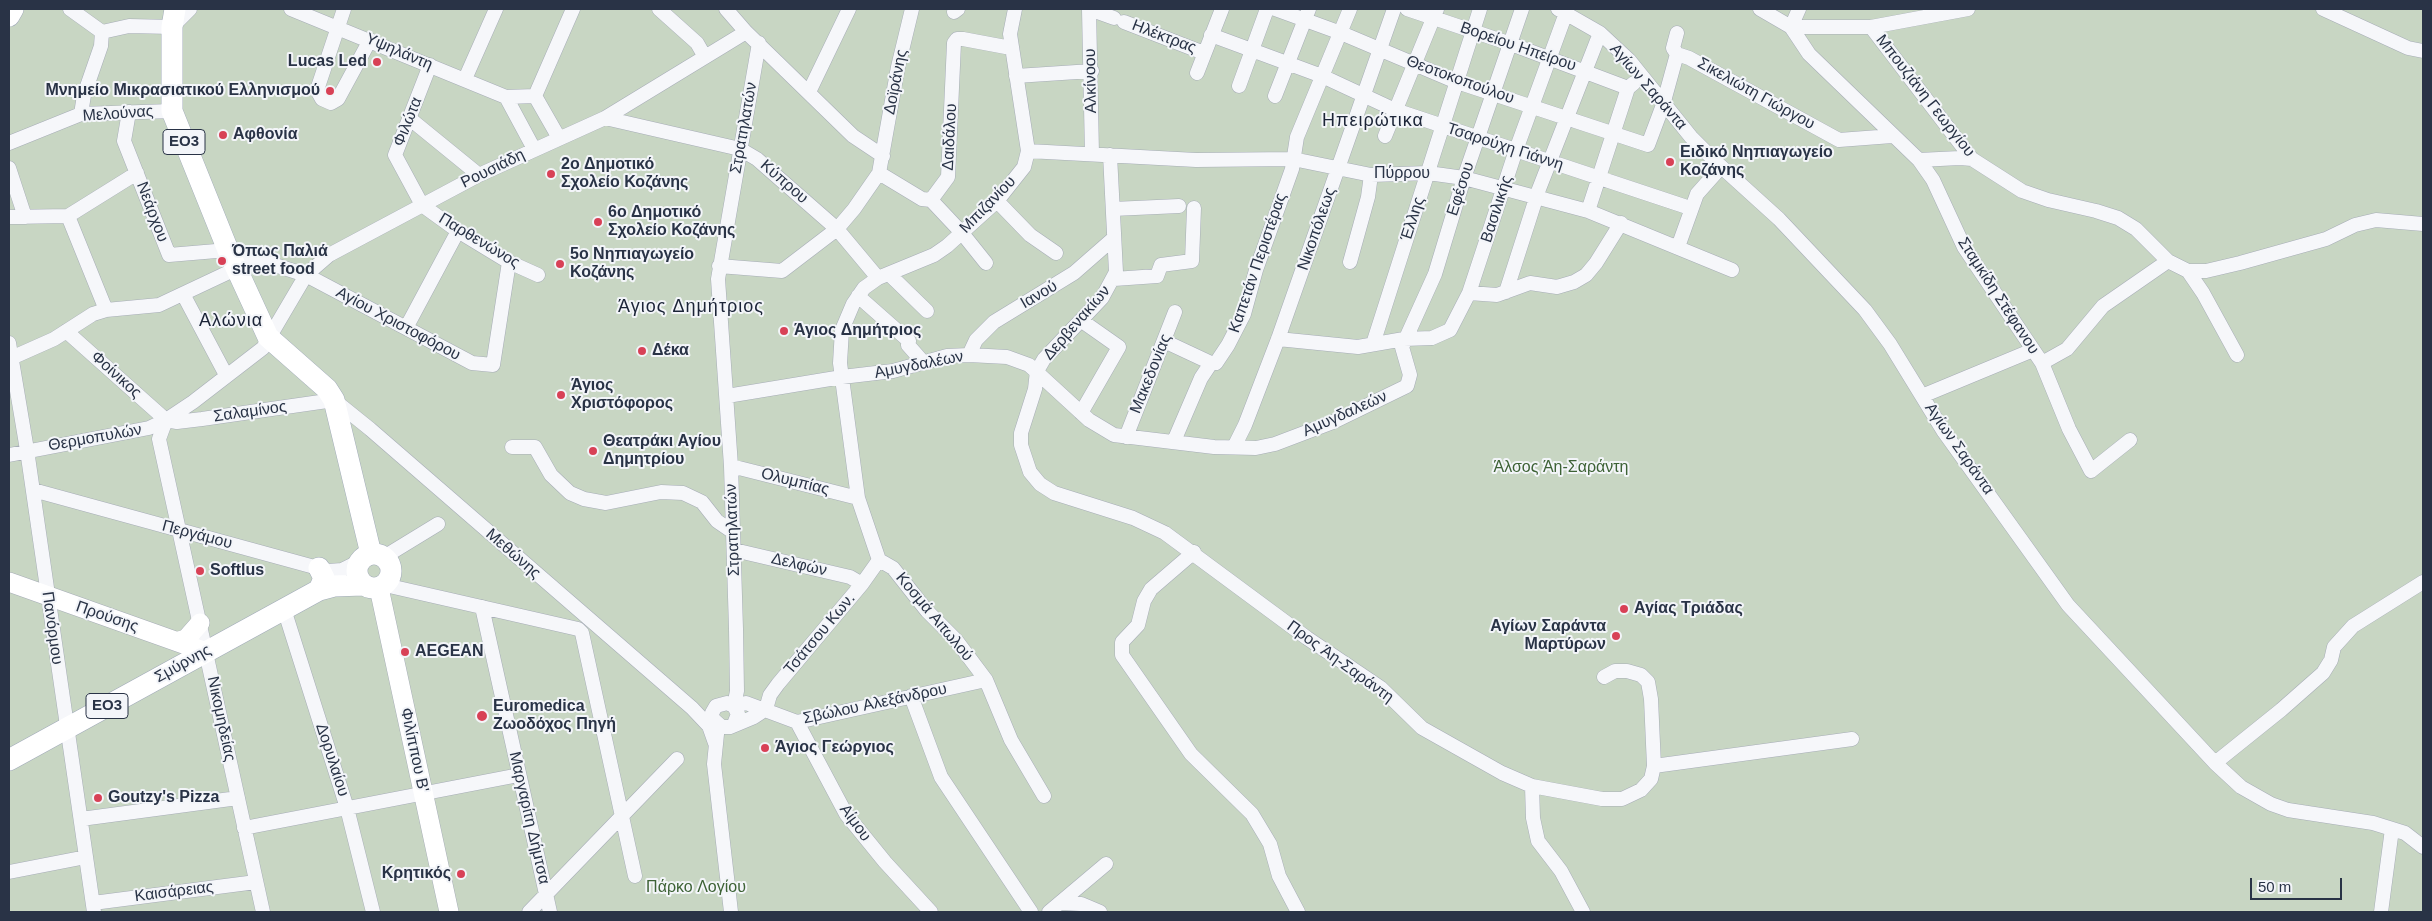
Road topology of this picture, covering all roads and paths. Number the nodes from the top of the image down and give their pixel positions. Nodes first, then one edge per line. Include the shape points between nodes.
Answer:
1 (13, 9) edge
2 (70, 9) edge
3 (190, 9) edge
4 (291, 9) edge
5 (344, 9) edge
6 (496, 9) edge
7 (573, 9) edge
8 (659, 9) edge
9 (726, 9) edge
10 (849, 9) edge
11 (912, 9) edge
12 (1015, 9) edge
13 (1089, 9) edge
14 (1222, 9) edge
15 (1267, 9) edge
16 (1275, 9) edge
17 (1350, 9) edge
18 (1394, 9) edge
19 (1407, 9) edge
20 (1480, 9) edge
21 (1522, 9) edge
22 (1760, 9) edge
23 (1798, 9) edge
24 (1968, 9) edge
25 (2322, 9) edge
26 (1562, 11) edge
27 (1943, 11) edge
28 (1307, 14) edge
29 (1435, 14) edge
30 (9, 16) edge
31 (173, 18) edge
32 (339, 26) junction
33 (1791, 27) junction
34 (1872, 27) junction
35 (1473, 31) junction
36 (102, 32) junction
37 (746, 32) junction
38 (1341, 33) junction
39 (1600, 33) junction
40 (1677, 33) dead end
41 (1211, 34) junction
42 (370, 40) junction
43 (760, 43) junction
44 (1511, 44) junction
45 (1012, 48) junction
46 (1252, 49) junction
47 (1380, 49) junction
48 (2423, 51) edge
49 (1204, 53) junction
50 (1677, 54) junction
51 (706, 57) junction
52 (1550, 59) junction
53 (1288, 63) junction
54 (1414, 64) junction
55 (430, 65) junction
56 (1092, 71) junction
57 (1586, 71) junction
58 (1196, 73) dead end
59 (1016, 76) junction
60 (1322, 76) junction
61 (1642, 76) junction
62 (465, 79) junction
63 (1457, 82) junction
64 (1239, 86) dead end
65 (1628, 88) junction
66 (809, 92) junction
67 (1493, 94) junction
68 (506, 96) junction
69 (535, 96) junction
70 (1275, 96) dead end
71 (1363, 96) junction
72 (1663, 105) junction
73 (1532, 106) junction
74 (1395, 110) junction
75 (172, 111) junction
76 (129, 112) junction
77 (80, 114) junction
78 (409, 118) junction
79 (605, 118) junction
80 (1566, 118) junction
81 (1443, 126) junction
82 (1613, 133) junction
83 (1385, 136) dead end
84 (1892, 136) junction
85 (559, 138) junction
86 (1478, 138) junction
87 (9, 143) edge
88 (740, 148) junction
89 (534, 149) junction
90 (1516, 150) junction
91 (1028, 151) junction
92 (1092, 154) junction
93 (1110, 155) junction
94 (883, 156) junction
95 (1293, 159) junction
96 (1919, 160) junction
97 (1972, 160) junction
98 (1549, 162) junction
99 (1721, 167) junction
100 (9, 168) edge
101 (1339, 168) junction
102 (1428, 172) junction
103 (137, 173) junction
104 (879, 173) junction
105 (480, 175) junction
106 (1371, 175) junction
107 (1464, 178) junction
108 (1599, 178) junction
109 (1504, 187) junction
110 (1537, 196) junction
111 (931, 200) junction
112 (997, 201) junction
113 (422, 205) junction
114 (1179, 206) dead end
115 (1194, 208) dead end
116 (1690, 208) junction
117 (1113, 209) junction
118 (1588, 211) junction
119 (68, 216) junction
120 (9, 217) edge
121 (25, 217) junction
122 (1621, 223) junction
123 (2423, 224) edge
124 (837, 229) junction
125 (458, 231) junction
126 (962, 232) junction
127 (1114, 238) junction
128 (1678, 247) junction
129 (1056, 253) dead end
130 (232, 260) junction
131 (257, 260) junction
132 (2168, 261) junction
133 (509, 262) junction
134 (1350, 262) dead end
135 (986, 264) dead end
136 (719, 266) junction
137 (1732, 270) dead end
138 (2188, 272) junction
139 (538, 274) dead end
140 (306, 275) junction
141 (883, 276) junction
142 (1114, 279) junction
143 (1506, 292) junction
144 (1469, 293) junction
145 (182, 294) junction
146 (858, 296) junction
147 (106, 310) junction
148 (927, 312) dead end
149 (1175, 312) dead end
150 (1082, 321) junction
151 (406, 328) junction
152 (66, 331) junction
153 (268, 337) junction
154 (1278, 339) junction
155 (1404, 339) junction
156 (1164, 341) junction
157 (9, 343) edge
158 (1373, 344) junction
159 (2033, 350) junction
160 (969, 355) junction
161 (2237, 355) dead end
162 (10, 358) edge
163 (923, 362) junction
164 (1210, 363) junction
165 (2042, 363) junction
166 (1037, 371) junction
167 (226, 375) junction
168 (842, 377) junction
169 (727, 396) junction
170 (1922, 396) junction
171 (334, 400) junction
172 (1081, 413) junction
173 (166, 420) junction
174 (149, 428) junction
175 (1126, 437) junction
176 (160, 439) junction
177 (2130, 440) dead end
178 (1174, 441) junction
179 (512, 446) dead end
180 (1234, 447) junction
181 (27, 450) junction
182 (9, 455) edge
183 (731, 466) junction
184 (32, 490) junction
185 (858, 498) junction
186 (438, 524) dead end
187 (180, 530) junction
188 (733, 532) junction
189 (734, 550) junction
190 (1194, 552) junction
191 (372, 557) junction
192 (879, 560) junction
193 (319, 568) junction
194 (9, 582) edge
195 (2423, 582) edge
196 (862, 584) junction
197 (376, 586) junction
198 (319, 590) junction
199 (48, 597) junction
200 (482, 607) junction
201 (284, 609) junction
202 (200, 623) junction
203 (179, 641) junction
204 (206, 652) junction
205 (1604, 677) dead end
206 (986, 680) junction
207 (911, 696) junction
208 (729, 705) junction
209 (692, 708) junction
210 (766, 709) junction
211 (797, 722) junction
212 (734, 724) junction
213 (719, 726) junction
214 (68, 727) junction
215 (1852, 739) dead end
216 (715, 743) junction
217 (677, 759) dead end
218 (9, 760) edge
219 (2215, 763) junction
220 (1654, 766) junction
221 (519, 775) junction
222 (1532, 786) junction
223 (423, 794) junction
224 (1044, 796) dead end
225 (238, 798) junction
226 (347, 808) junction
227 (622, 816) junction
228 (81, 819) junction
229 (244, 828) junction
230 (2392, 829) junction
231 (2423, 847) edge
232 (86, 857) junction
233 (1106, 864) dead end
234 (9, 872) edge
235 (635, 876) dead end
236 (256, 882) junction
237 (546, 894) junction
238 (1061, 903) junction
239 (93, 908) edge
240 (263, 912) edge
241 (373, 912) edge
242 (449, 912) edge
243 (529, 912) edge
244 (550, 912) edge
245 (731, 912) edge
246 (931, 912) edge
247 (1031, 912) edge
248 (1049, 912) edge
249 (1100, 912) edge
250 (1298, 912) edge
251 (1583, 912) edge
252 (2381, 912) edge

1 - 30 main road
2 - 36 street
3 - 31 street
4 - 32 street, Υψηλάντη
5 - 32 street
6 - 62 street
7 - 69 street
8 - 51 street via 697,42
9 - 37 street
10 - 66 street
11 - 94 street, Δοϊράνης via 898,67
12 - 45 street via 1011,23
13 - 49 street, Ηλέκτρας
13 - 56 street, Αλκίνοου
14 - 41 street
15 - 46 street
16 - 28 street, Θεοτοκοπούλου
17 - 38 street, Καπετάν Περιστέρας
18 - 47 street, Νικοπόλεως
19 - 29 street, Βορείου Ηπείρου
20 - 35 street, Έλλης
21 - 44 street, Εφέσου
22 - 33 street, Σταμκίδη Στέφανου
23 - 33 street
24 - 27 street
25 - 48 street via 2408,48
26 - 39 street, Αγίων Σαράντα
26 - 52 street, Βασιλικής
27 - 34 street
28 - 38 street, Θεοτοκοπούλου
28 - 53 street
29 - 35 street, Βορείου Ηπείρου
29 - 54 street
31 - 36 street
31 - 75 main road, ΕΟ3
32 - 42 street, Υψηλάντη
32 - 42 street via 316,90 326,102 338,99
33 - 34 street
33 - 84 street, Σταμκίδη Στέφανου via 1810,54
34 - 97 street, Μπουζιάνη Γεωργίου
35 - 44 street, Βορείου Ηπείρου
35 - 63 street, Έλλης
36 - 77 street via 99,54
37 - 43 street
37 - 51 street, Ρουσιάδη
38 - 47 street, Θεοτοκοπούλου
38 - 60 street, Καπετάν Περιστέρας
39 - 57 street
39 - 61 street, Αγίων Σαράντα
40 - 50 street via 1673,48
41 - 46 street, Τσαρούχη Γιάννη
41 - 49 street
42 - 55 street, Υψηλάντη
43 - 66 street
43 - 88 street, Στρατηλατών
44 - 52 street, Βορείου Ηπείρου
44 - 67 street, Εφέσου
45 - 59 street
45 - 111 street, Δαιδάλου via 958,39 954,43 948,177
46 - 53 street, Τσαρούχη Γιάννη
46 - 64 street
47 - 54 street, Θεοτοκοπούλου
47 - 71 street, Νικοπόλεως
49 - 58 street
50 - 72 street
50 - 84 street, Σικελιώτη Γιώργου via 1839,140
51 - 79 street, Ρουσιάδη
52 - 57 street, Βορείου Ηπείρου
52 - 73 street, Βασιλικής
53 - 60 street, Τσαρούχη Γιάννη
53 - 70 street
54 - 63 street, Θεοτοκοπούλου
54 - 74 street
55 - 62 street, Υψηλάντη
55 - 78 street, Φιλώτα
56 - 59 street
56 - 92 street, Αλκίνοου
57 - 65 street, Βορείου Ηπείρου
57 - 80 street
59 - 91 street
60 - 71 street, Τσαρούχη Γιάννη
60 - 95 street, Καπετάν Περιστέρας via 1298,137
61 - 65 street
61 - 72 street, Αγίων Σαράντα
62 - 68 street, Υψηλάντη
63 - 67 street, Θεοτοκοπούλου
63 - 81 street, Έλλης
65 - 82 street
66 - 94 street via 854,136
67 - 73 street, Θεοτοκοπούλου
67 - 86 street, Εφέσου
68 - 69 street, Υψηλάντη
68 - 89 street
69 - 85 street
71 - 74 street, Τσαρούχη Γιάννη
71 - 101 street, Νικοπόλεως
72 - 82 street, Θεοτοκοπούλου via 1648,145
72 - 99 street, Αγίων Σαράντα
73 - 80 street, Θεοτοκοπούλου
73 - 90 street, Βασιλικής
74 - 81 street, Τσαρούχη Γιάννη
74 - 83 street
75 - 76 street, Μελούνας
75 - 130 main road, ΕΟ3
76 - 77 street, Μελούνας
76 - 103 street, Νεάρχου via 124,141
77 - 87 street, Μελούνας
78 - 105 street
78 - 113 street, Φιλώτα via 395,154
79 - 85 street, Ρουσιάδη
79 - 88 street, Κύπρου
80 - 82 street, Θεοτοκοπούλου
80 - 98 street
81 - 86 street, Τσαρούχη Γιάννη
81 - 102 street, Έλλης
82 - 108 street
84 - 96 street, Σταμκίδη Στέφανου
85 - 89 street, Ρουσιάδη
86 - 90 street, Τσαρούχη Γιάννη
86 - 107 street, Εφέσου
88 - 124 street, Κύπρου
88 - 136 street, Στρατηλατών
89 - 105 street, Ρουσιάδη
90 - 98 street, Τσαρούχη Γιάννη
90 - 109 street, Βασιλικής
91 - 92 street, Πύρρου
91 - 112 street, Μπιζανίου via 1024,167
92 - 93 street, Πύρρου
93 - 95 street, Πύρρου via 1196,160
93 - 117 street, Δερβενακίων
94 - 104 street, Δοϊράνης
95 - 101 street, Πύρρου
95 - 164 street, Καπετάν Περιστέρας via 1244,314 1228,345 1216,362
96 - 97 street
96 - 159 street, Σταμκίδη Στέφανου via 1933,180 1964,247
97 - 132 street, Μπουζιάνη Γεωργίου via 2022,191 2118,218 2136,229
98 - 108 street, Τσαρούχη Γιάννη
98 - 110 street
99 - 116 street via 1697,194
99 - 170 street, Αγίων Σαράντα via 1779,219 1865,310
100 - 121 street
101 - 106 street, Πύρρου
101 - 154 street, Νικοπόλεως
102 - 106 street, Πύρρου
102 - 107 street, Πύρρου
102 - 158 street, Έλλης
103 - 119 street
103 - 130 street, Νεάρχου via 169,255
104 - 111 street via 922,199
104 - 124 street
105 - 113 street, Ρουσιάδη
106 - 134 street
107 - 109 street, Πύρρου
107 - 155 street, Εφέσου via 1435,274
108 - 116 street, Τσαρούχη Γιάννη
108 - 118 street
109 - 110 street, Πύρρου
109 - 144 street, Βασιλικής
110 - 118 street, Πύρρου
110 - 143 street
111 - 126 street
112 - 126 street, Μπιζανίου
112 - 129 street via 1030,234
113 - 125 street, Παρθενώνος
113 - 140 street, Ρουσιάδη via 330,255
114 - 117 street
115 - 142 street via 1192,260 1160,265 1157,276
116 - 128 street
117 - 127 street, Δερβενακίων
118 - 122 street, Πύρρου
119 - 121 street
119 - 147 street
120 - 121 street
122 - 128 street, Πύρρου
122 - 143 street via 1596,263 1574,282 1557,287 1530,283
123 - 138 street via 2376,220 2355,225 2326,239 2240,263
124 - 136 street via 782,271
124 - 141 street, Κύπρου
125 - 133 street, Παρθενώνος
125 - 151 street
126 - 135 street
126 - 141 street, Μπιζανίου via 934,255
127 - 142 street, Δερβενακίων
127 - 160 street, Ιανού via 1074,274 994,322 976,340
128 - 137 street, Πύρρου
130 - 131 street, Αγίου Χριστοφόρου
130 - 131 street
130 - 145 street
130 - 153 main road, ΕΟ3
131 - 140 street, Αγίου Χριστοφόρου
132 - 138 street, Μπουζιάνη Γεωργίου
132 - 165 street via 2103,306 2067,349
133 - 139 street, Παρθενώνος
133 - 151 street, Αγίου Χριστοφόρου via 493,365 472,363
136 - 169 street, Στρατηλατών via 718,294
138 - 161 street
140 - 151 street, Αγίου Χριστοφόρου
140 - 153 street, Ρουσιάδη
141 - 146 street, Κοσμά Αιτωλού
141 - 148 street, Κύπρου
142 - 150 street, Δερβενακίων
143 - 144 street via 1497,296
144 - 155 street, Βασιλικής via 1450,330 1432,338
145 - 147 street via 148,308
145 - 167 street
146 - 163 street via 909,341 908,345
146 - 168 street, Κοσμά Αιτωλού via 842,330
147 - 152 street via 93,314
149 - 156 street, Μακεδονίας
150 - 166 street, Δερβενακίων via 1044,359
150 - 172 street via 1119,347
152 - 162 street
152 - 173 street, Φοίνικος
153 - 167 street, Ρουσιάδη via 263,348
153 - 171 main road, ΕΟ3 via 327,389
154 - 158 street, Βασιλικής via 1351,346
154 - 180 street, Νικοπόλεως
155 - 158 street, Βασιλικής
155 - 180 street, Αμυγδαλεών via 1402,350 1410,374 1407,386 1333,422 1275,444 1256,448
156 - 164 street
156 - 175 street, Μακεδονίας
157 - 162 street, Πανόρμου
159 - 165 street, Σταμκίδη Στέφανου
159 - 170 street
160 - 163 street, Αμυγδαλέων
160 - 166 street, Αμυγδαλέων via 1007,357 1022,361
162 - 181 street, Πανόρμου
163 - 168 street, Αμυγδαλέων via 893,371
164 - 178 street, Καπετάν Περιστέρας
165 - 177 street, Σταμκίδη Στέφανου via 2069,429 2091,471
166 - 172 street, Αμυγδαλέων
166 - 190 street, Προς Άη-Σαράντη via 1035,389 1021,433 1021,445 1030,472 1040,484 1078,503 1149,525
167 - 173 street, Θερμοπυλών
168 - 169 street, Αμυγδαλέων
168 - 185 street, Κοσμά Αιτωλού
169 - 183 street, Στρατηλατών
170 - 219 street, Αγίων Σαράντα via 1944,432 2068,605
171 - 173 street, Σαλαμίνος via 177,422
171 - 191 main road, ΕΟ3
171 - 209 street, Μεθώνης
172 - 175 street, Αμυγδαλέων via 1106,432
173 - 174 street, Θερμοπυλών
173 - 176 street, Νικομηδείας
174 - 176 street
174 - 181 street, Θερμοπυλών
175 - 178 street, Αμυγδαλέων
176 - 187 street, Νικομηδείας
178 - 180 street, Αμυγδαλέων
179 - 188 street via 535,447 551,475 570,493 584,499 606,503 661,492 683,493 702,502 718,522
181 - 182 street, Θερμοπυλών
181 - 184 street, Πανόρμου
183 - 185 street, Ολυμπίας
183 - 188 street, Στρατηλατών
184 - 187 street, Περγάμου
184 - 199 street, Πανόρμου
185 - 192 street, Κοσμά Αιτωλού
186 - 191 street
187 - 193 street, Περγάμου
187 - 202 street, Νικομηδείας
188 - 189 street, Στρατηλατών
189 - 196 street, Δελφών via 850,577
189 - 208 street, Στρατηλατών via 737,691
190 - 222 street, Προς Άη-Σαράντη via 1307,638 1381,688 1422,728
190 - 250 street via 1151,589 1144,601 1138,625 1122,642 1122,655 1192,754 1252,814 1270,844 1279,876
191 - 193 street, Περγάμου via 335,571
191 - 197 main road, ΕΟ3 via 357,571
191 - 197 main road, ΕΟ3 via 390,564 392,573
192 - 196 street, Τσάτσου Κων.
192 - 206 street, Κοσμά Αιτωλού via 893,568
193 - 198 main road via 324,578
194 - 199 main road, Προύσης
195 - 219 street via 2353,626 2334,647 2323,673
196 - 210 street, Τσάτσου Κων. via 770,694
197 - 198 main road, Σμύρνης / ΕΟ3 via 334,586
197 - 200 street
197 - 223 main road, Φιλίππου Β'
198 - 201 main road, Σμύρνης / ΕΟ3
199 - 203 main road, Προύσης
199 - 214 street, Πανόρμου
200 - 221 street, Μαργαρίτη Δήμτσα
200 - 227 street via 578,629 582,633
201 - 204 main road, Σμύρνης / ΕΟ3
201 - 226 street, Δορυλαίου
202 - 203 main road via 186,639
202 - 204 street, Νικομηδείας
203 - 204 main road, Προύσης
204 - 214 main road, Σμύρνης / ΕΟ3
204 - 225 street, Νικομηδείας
205 - 220 street, Προς Άη-Σαράντη via 1616,671 1627,671 1641,675 1648,682
206 - 207 street, Σβώλου Αλεξάνδρου
206 - 224 street, Κοσμά Αιτωλού via 1011,740
207 - 211 street, Σβώλου Αλεξάνδρου
207 - 247 street via 941,777
208 - 209 street
208 - 210 street
208 - 212 street via 738,714
208 - 213 street via 713,719
209 - 216 street, Μεθώνης via 709,726
210 - 211 street, Σβώλου Αλεξάνδρου
210 - 212 street
211 - 246 street, Αίμου via 846,814
212 - 213 street via 726,728
213 - 216 street
214 - 218 main road, Σμύρνης / ΕΟ3
214 - 228 street, Πανόρμου
215 - 220 street
216 - 245 street via 715,771
217 - 227 street
219 - 230 street, Αγίων Σαράντα via 2241,787 2270,804
220 - 222 street, Προς Άη-Σαράντη via 1651,778 1641,790 1622,799 1602,799
221 - 223 street
221 - 237 street, Μαργαρίτη Δήμτσα
222 - 251 street via 1538,841 1561,871
223 - 226 street
223 - 242 main road, Φιλίππου Β'
225 - 228 street
225 - 229 street, Νικομηδείας
226 - 229 street
226 - 241 street, Δορυλαίου
227 - 235 street
227 - 237 street
228 - 232 street, Πανόρμου
229 - 236 street, Νικομηδείας
230 - 231 street, Αγίων Σαράντα via 2405,833
230 - 252 street
232 - 234 street
232 - 239 street, Πανόρμου
233 - 238 street
236 - 239 street, Καισάρειας
236 - 240 street, Νικομηδείας
237 - 243 street
237 - 244 street, Μαργαρίτη Δήμτσα
238 - 248 street
238 - 249 street via 1086,906

